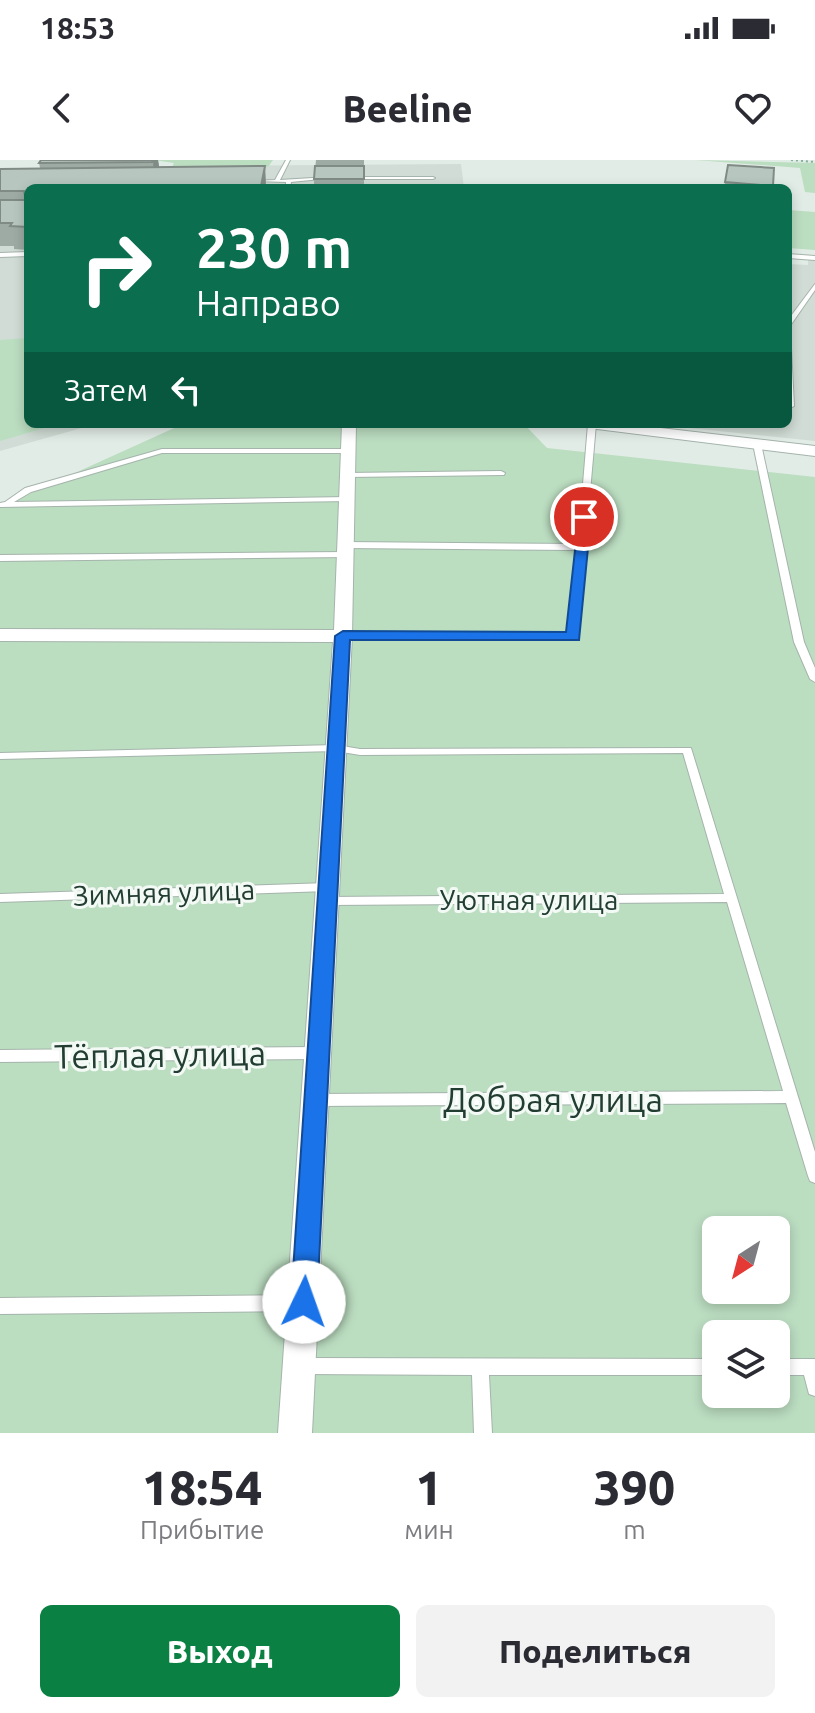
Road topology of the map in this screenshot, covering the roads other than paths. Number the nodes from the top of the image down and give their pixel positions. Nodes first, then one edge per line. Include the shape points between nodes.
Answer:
1 (288, 160) edge
2 (433, 178) dead end
3 (246, 181) edge
4 (277, 181) junction
5 (288, 184) edge
6 (24, 254) edge
7 (0, 255) edge
8 (792, 256) edge
9 (815, 258) edge
10 (815, 286) edge
11 (792, 314) edge
12 (349, 428) edge
13 (591, 428) edge
14 (624, 428) edge
15 (757, 444) junction
16 (348, 451) junction
17 (815, 451) edge
18 (501, 473) dead end
19 (348, 475) junction
20 (348, 499) junction
21 (4, 504) edge
22 (581, 547) junction
23 (346, 550) junction
24 (0, 558) edge
25 (0, 635) edge
26 (343, 636) junction
27 (815, 679) edge
28 (336, 748) junction
29 (0, 756) edge
30 (327, 894) junction
31 (0, 898) edge
32 (731, 898) junction
33 (319, 1053) junction
34 (0, 1056) edge
35 (791, 1097) junction
36 (315, 1100) junction
37 (815, 1176) edge
38 (304, 1302) junction
39 (0, 1306) edge
40 (299, 1366) junction
41 (480, 1366) junction
42 (702, 1367) edge
43 (790, 1367) edge
44 (813, 1367) edge
45 (815, 1388) edge
46 (295, 1433) edge
47 (483, 1433) edge

1 - 4 lane
2 - 5 lane
3 - 4 lane
4 - 5 lane
6 - 7 lane
8 - 9 lane
10 - 11 lane
12 - 16 street
13 - 22 lane
14 - 15 street
15 - 17 street
15 - 27 lane via 799,642
16 - 19 street
16 - 21 lane via 162,451 28,490
18 - 19 lane
19 - 20 street
20 - 21 lane
20 - 23 street
22 - 23 lane
22 - 26 lane via 574,637
23 - 24 lane
23 - 26 street
25 - 26 street
26 - 28 street
28 - 29 lane
28 - 30 street
28 - 32 lane via 687,750
30 - 31 lane, Зимняя улица
30 - 32 lane, Уютная улица
30 - 33 street
32 - 35 lane
33 - 34 lane, Тёплая улица
33 - 36 street
35 - 36 lane, Добрая улица
35 - 37 lane
36 - 38 street
38 - 39 lane
38 - 40 street
40 - 41 lane
40 - 46 street
41 - 42 lane
41 - 47 lane
43 - 44 lane
44 - 45 lane

